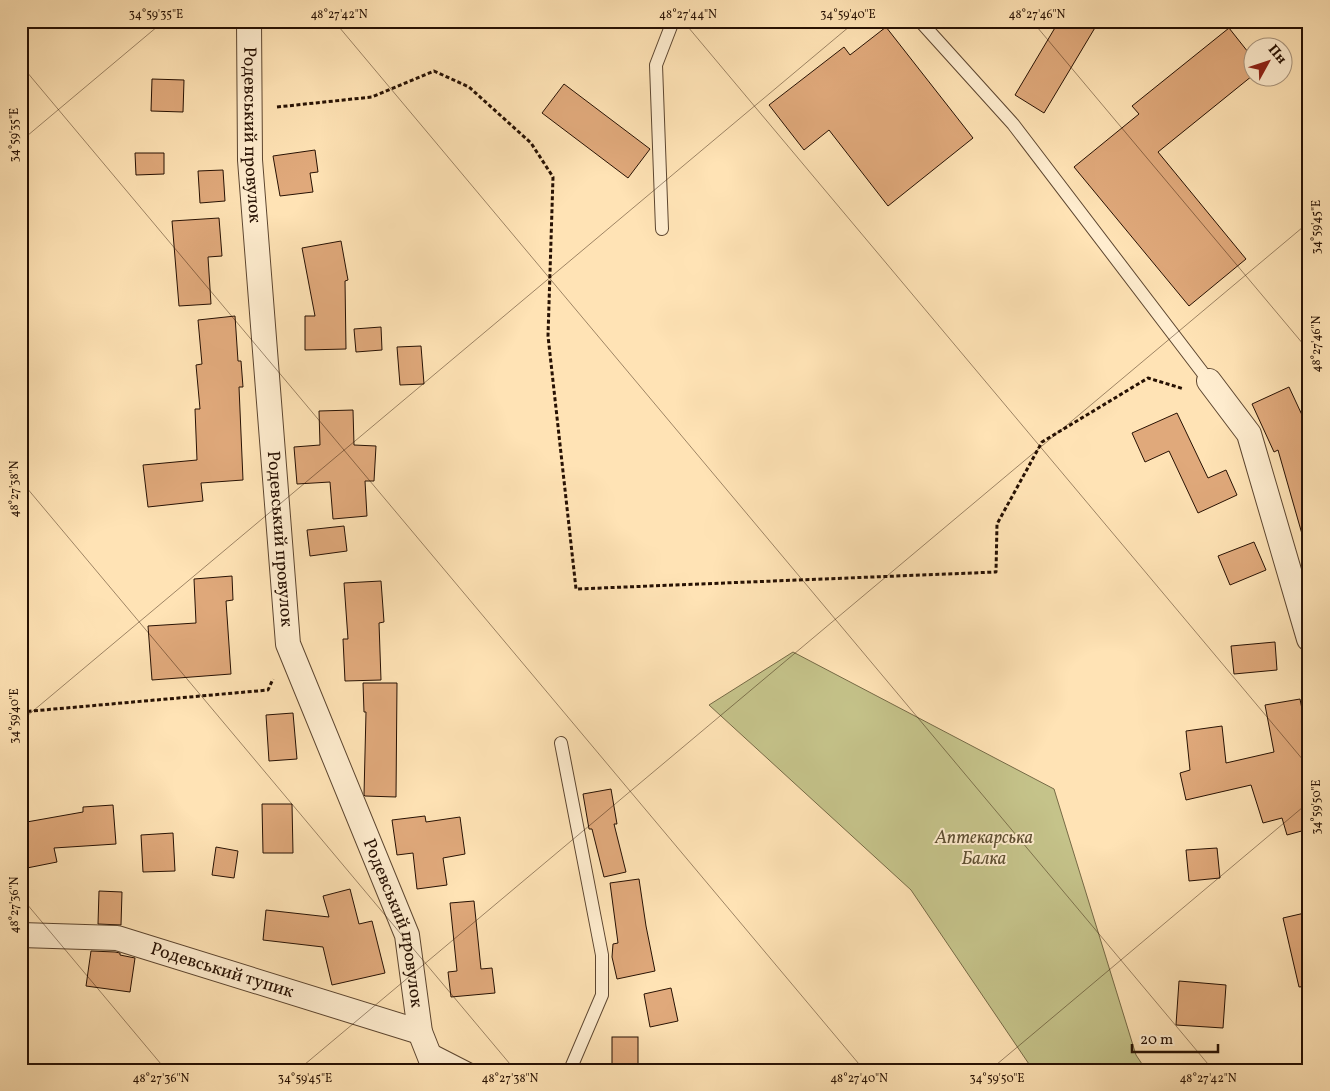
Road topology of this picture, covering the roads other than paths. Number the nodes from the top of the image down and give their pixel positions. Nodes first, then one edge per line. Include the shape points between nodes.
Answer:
1 (249, 21) edge
2 (673, 21) edge
3 (920, 21) edge
4 (662, 230) dead end
5 (1209, 381) joint
6 (1309, 639) edge
7 (561, 743) dead end
8 (21, 935) edge
9 (423, 1040) junction
10 (436, 1070) edge
11 (471, 1070) edge
12 (570, 1070) edge

1 - 9 street, Родевський провулок via 250,160 288,644 407,935
2 - 4 lane via 656,65
3 - 5 lane via 1013,124
5 - 6 street via 1249,434
7 - 12 lane via 602,956 602,995
8 - 9 street, Родевський тупик via 117,938
9 - 10 street, Родевський провулок
9 - 11 lane

